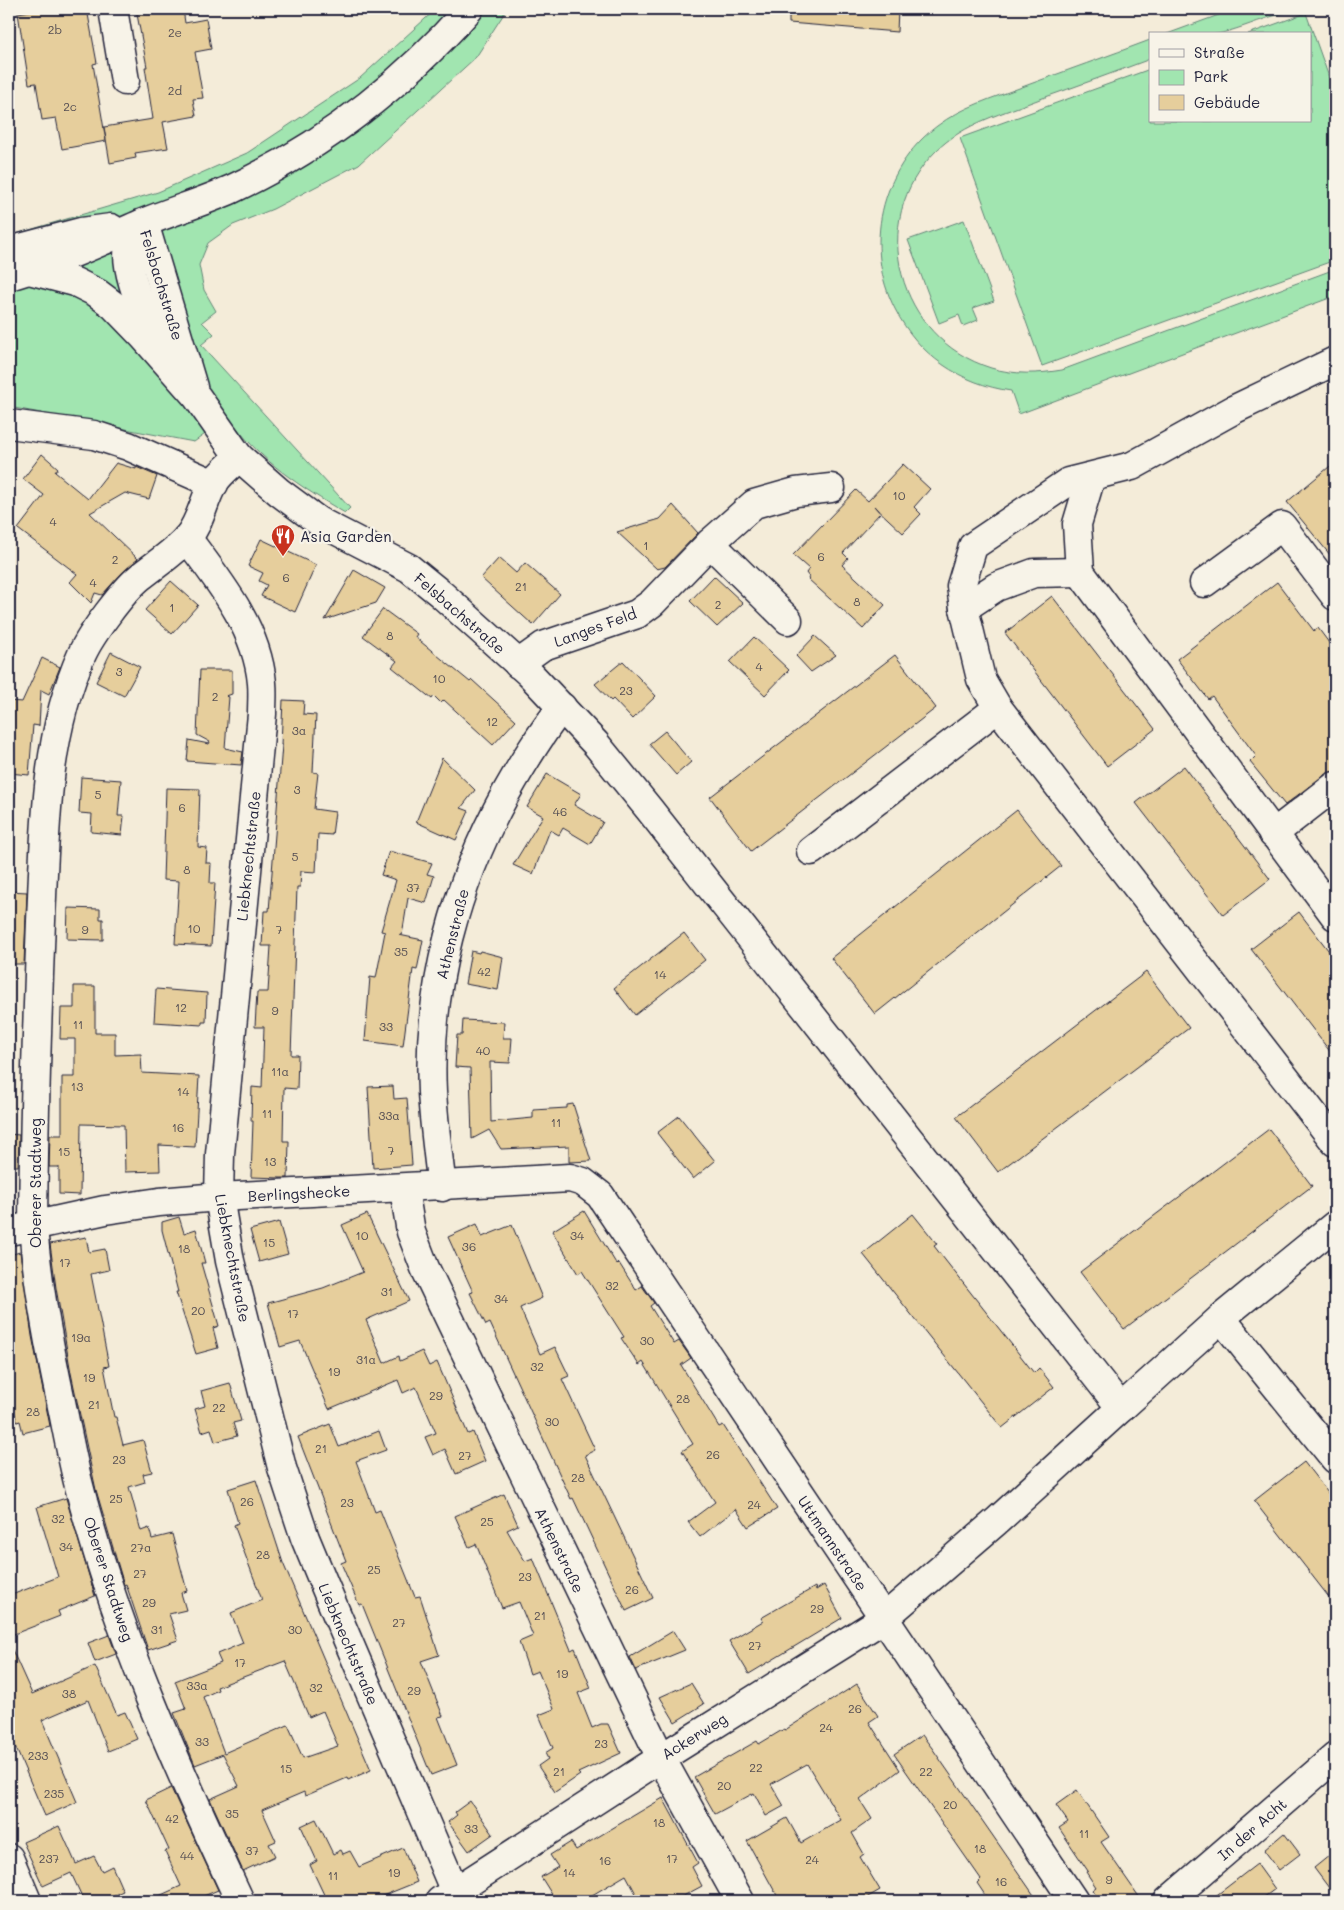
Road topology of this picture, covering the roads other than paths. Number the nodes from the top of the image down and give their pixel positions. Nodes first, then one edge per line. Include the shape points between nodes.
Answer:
1 (113, 9) edge
2 (469, 9) edge
3 (125, 81) dead end
4 (144, 223) junction
5 (9, 250) edge
6 (19, 273) edge
7 (161, 356) junction
8 (1335, 361) edge
9 (197, 397) junction
10 (9, 424) edge
11 (239, 457) junction
12 (1091, 477) junction
13 (214, 484) junction
14 (831, 488) dead end
15 (187, 538) junction
16 (710, 543) junction
17 (1080, 572) junction
18 (1204, 583) dead end
19 (1335, 596) edge
20 (964, 608) junction
21 (788, 620) dead end
22 (518, 664) junction
23 (562, 707) junction
24 (998, 708) junction
25 (1335, 786) edge
26 (1273, 834) junction
27 (811, 852) dead end
28 (1335, 916) edge
29 (1335, 1142) edge
30 (442, 1186) junction
31 (591, 1187) joint
32 (404, 1188) junction
33 (219, 1197) junction
34 (1335, 1225) edge
35 (21, 1228) edge
36 (1221, 1318) junction
37 (1121, 1408) junction
38 (1335, 1459) edge
39 (883, 1619) junction
40 (1335, 1757) edge
41 (660, 1758) junction
42 (9, 1858) edge
43 (451, 1898) edge
44 (27, 1901) edge
45 (240, 1901) edge
46 (740, 1901) edge
47 (1074, 1901) edge
48 (1168, 1901) edge

1 - 3 street
2 - 4 street via 395,82 339,127 281,164 232,189 190,208
4 - 5 street via 81,232
4 - 6 street via 86,250
4 - 7 street, Felsbachstraße via 133,236 128,257
4 - 9 street, Felsbachstraße
6 - 7 street, Felsbachstraße via 75,282 97,293 113,305
7 - 9 street, Felsbachstraße
8 - 12 street via 1235,409 1132,466
9 - 11 street, Felsbachstraße
10 - 13 street via 94,435 128,446
11 - 13 street
11 - 22 street, Felsbachstraße via 318,521 409,568
12 - 17 street via 1077,524
12 - 20 street via 1068,482 973,546 961,586
13 - 15 street, Oberer Stadtweg via 197,524
14 - 16 street, Langes Feld via 796,492 754,504
15 - 33 street, Liebknechtstraße via 228,592 244,623 257,655 262,684 262,714 222,1114
15 - 35 street, Oberer Stadtweg via 138,579 83,652 68,689 56,734 48,799 37,1017
16 - 21 street
16 - 22 street, Langes Feld via 638,614 543,646
17 - 20 street via 1034,573 996,587
17 - 26 street
18 - 19 street via 1282,526
20 - 24 street via 981,679
22 - 23 street, Felsbachstraße
23 - 30 street, Athenstraße via 545,727 497,811 466,879 454,917 437,1003 433,1047 432,1091
23 - 37 street, Felsbachstraße via 649,810
24 - 27 street
24 - 29 street
25 - 26 street
26 - 28 street
30 - 31 street, Berlingshecke via 570,1178
30 - 32 street, Berlingshecke
31 - 39 street, Uttmannstraße via 600,1195
32 - 33 street, Berlingshecke
32 - 41 street, Athenstraße via 411,1232 424,1268
33 - 35 street, Berlingshecke via 114,1209
33 - 43 street, Liebknechtstraße via 254,1363 305,1538
34 - 36 street, Ackerweg
35 - 45 street, Oberer Stadtweg via 35,1256 78,1483 98,1552 151,1699
36 - 37 street, Ackerweg
36 - 38 street
37 - 39 street, Ackerweg
39 - 41 street, Ackerweg
39 - 47 street, Uttmannstraße
40 - 48 street, In der Acht
41 - 43 street, Ackerweg
41 - 46 street, Athenstraße
42 - 44 street

